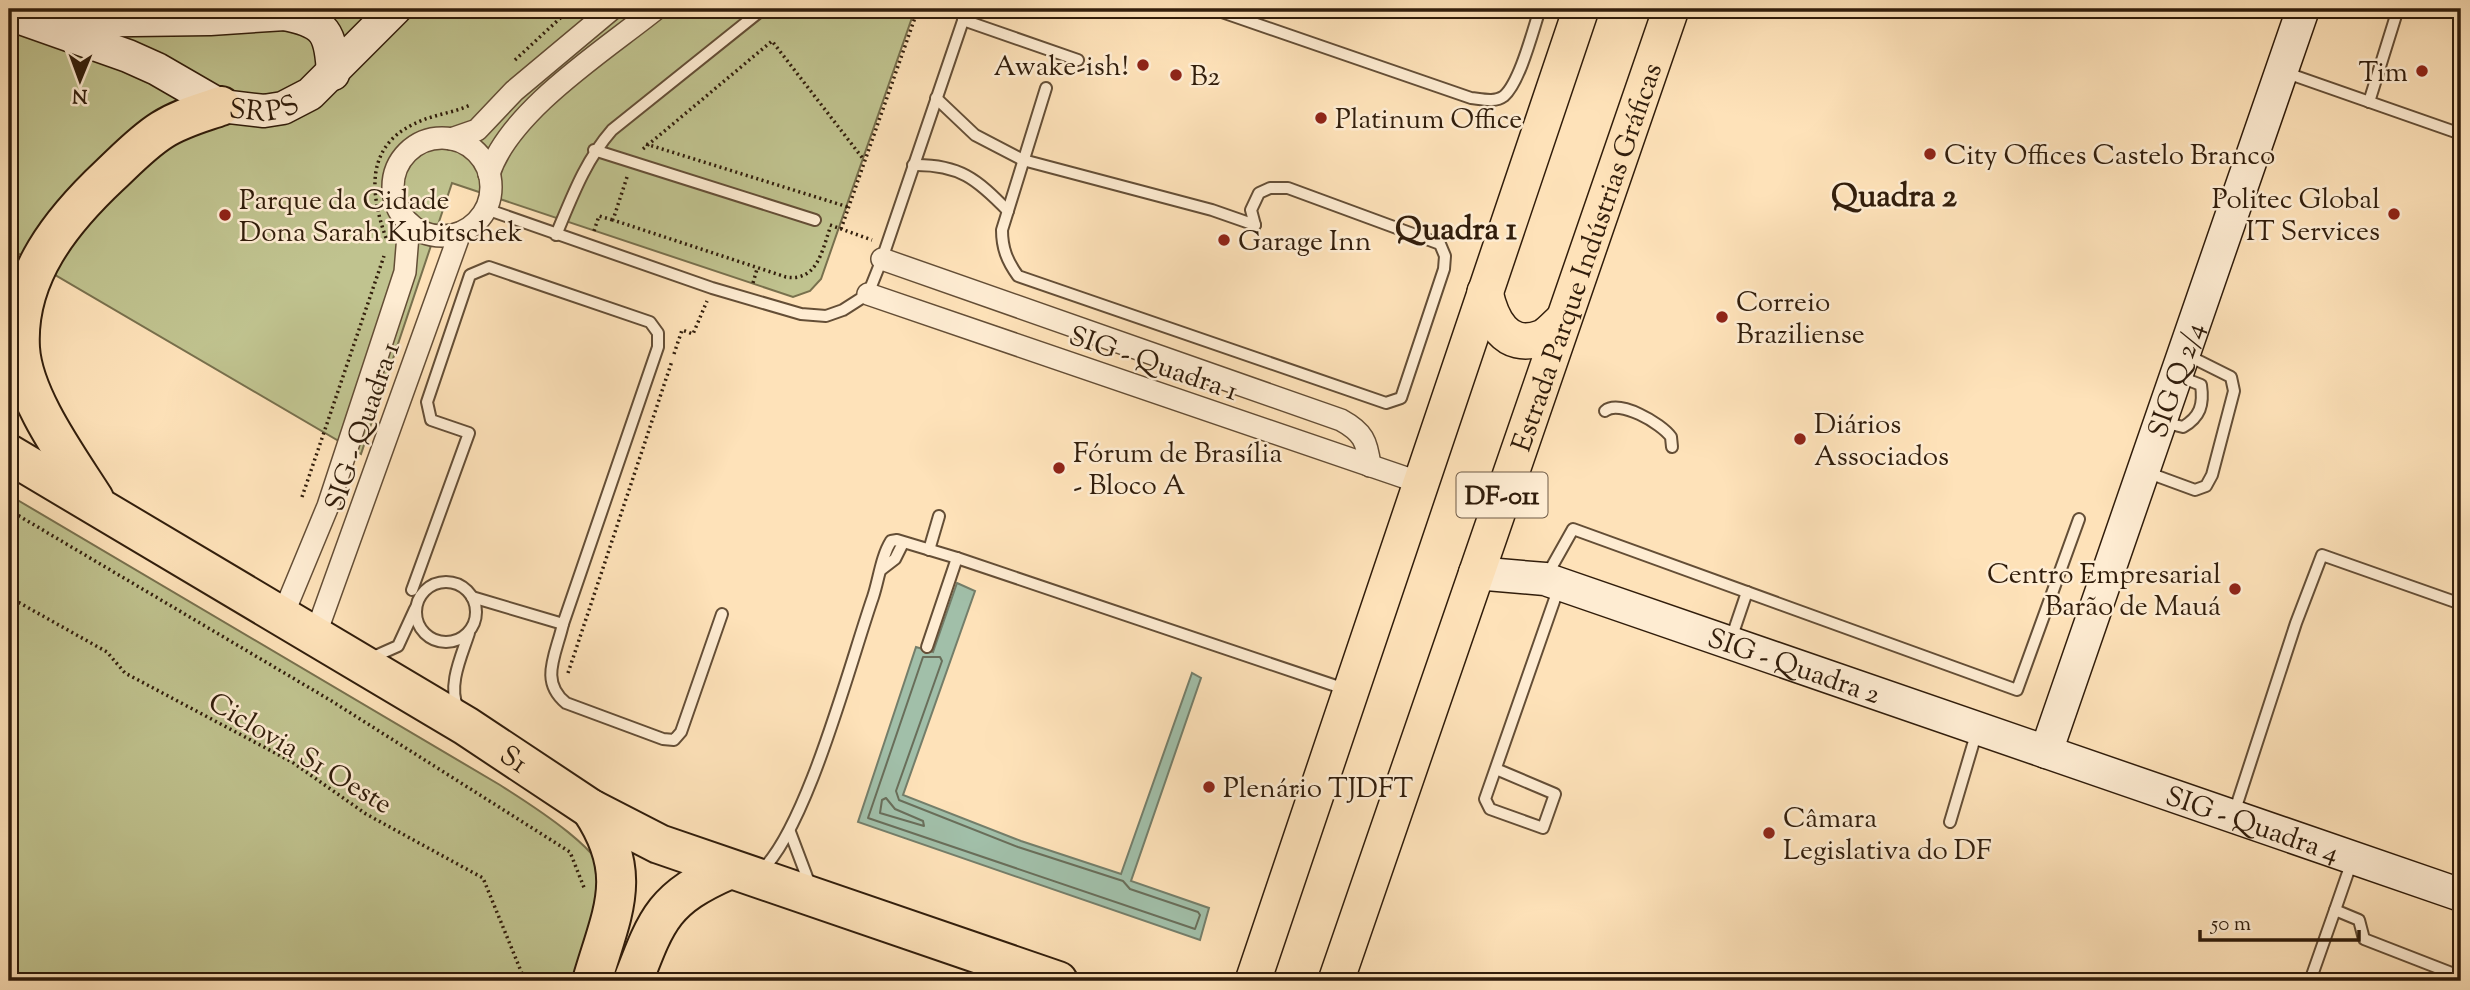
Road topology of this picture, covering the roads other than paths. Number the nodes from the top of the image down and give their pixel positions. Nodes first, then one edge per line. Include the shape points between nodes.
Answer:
1 (395, 9) edge
2 (612, 9) edge
3 (656, 9) edge
4 (763, 9) edge
5 (1213, 9) edge
6 (1540, 9) edge
7 (1581, 9) edge
8 (1671, 9) edge
9 (2303, 9) edge
10 (2398, 9) edge
11 (294, 12) edge
12 (965, 14) edge
13 (18, 17) edge
14 (1078, 60) dead end
15 (2281, 71) junction
16 (332, 74) junction
17 (1046, 88) dead end
18 (936, 98) junction
19 (2369, 102) junction
20 (221, 106) junction
21 (2461, 134) edge
22 (451, 139) junction
23 (594, 150) junction
24 (1023, 160) junction
25 (913, 165) junction
26 (489, 174) junction
27 (486, 209) junction
28 (1008, 211) junction
29 (815, 220) road end
30 (409, 223) junction
31 (460, 233) junction
32 (556, 235) junction
33 (885, 252) junction
34 (1485, 292) junction
35 (868, 294) junction
36 (1563, 320) junction
37 (2181, 365) junction
38 (1605, 411) dead end
39 (1672, 447) dead end
40 (9, 454) edge
41 (1370, 466) junction
42 (2143, 471) junction
43 (1421, 484) junction
44 (96, 504) junction
45 (939, 516) dead end
46 (2078, 519) dead end
47 (1487, 537) junction
48 (929, 550) junction
49 (957, 558) junction
50 (1475, 573) junction
51 (1552, 582) junction
52 (412, 590) dead end
53 (1747, 592) junction
54 (472, 597) junction
55 (2461, 604) edge
56 (415, 609) junction
57 (722, 614) dead end
58 (282, 617) junction
59 (563, 624) junction
60 (469, 632) junction
61 (1730, 643) junction
62 (329, 646) junction
63 (927, 647) dead end
64 (1351, 691) junction
65 (466, 726) junction
66 (1978, 728) junction
67 (2046, 751) junction
68 (1496, 769) junction
69 (591, 809) junction
70 (2232, 817) junction
71 (1950, 821) dead end
72 (790, 832) junction
73 (2353, 858) junction
74 (741, 874) junction
75 (2461, 895) edge
76 (819, 901) junction
77 (2335, 910) junction
78 (577, 975) edge
79 (633, 981) edge
80 (1058, 981) edge
81 (1253, 981) edge
82 (1336, 981) edge
83 (2310, 981) edge
84 (2460, 981) edge

1 - 16 street, SRPS
2 - 22 street via 514,91 477,130
3 - 26 street via 528,113 505,140
4 - 23 lane via 612,130
5 - 6 lane via 1471,98 1490,100 1503,97 1511,86
7 - 34 main road, DF-011
8 - 36 main road, Estrada Parque Indústrias Gráficas / DF-011
9 - 15 street, SIG Q 2/4
10 - 19 lane
11 - 13 street, SRPS via 111,23
11 - 16 street via 321,26 328,38
12 - 14 lane
12 - 18 lane
13 - 20 street, SRPS via 157,69
15 - 19 lane
15 - 37 street, SIG Q 2/4
16 - 20 street, SRPS via 310,94 283,108 264,111
17 - 24 lane
18 - 24 lane via 975,135
18 - 25 lane
19 - 21 lane
20 - 44 highway via 189,116 141,145 73,210 44,250 30,285 21,336 23,364 59,443
22 - 26 street via 468,146
22 - 30 street via 433,139 402,158 394,174 393,192
23 - 29 lane
23 - 32 lane
24 - 28 lane
24 - 28 lane via 1255,225 1251,210 1259,193 1288,188 1440,244 1444,269 1406,388 1401,398 1386,404 1032,283 1013,270 1002,244
25 - 28 lane via 959,170
25 - 33 lane
26 - 27 street via 491,192
27 - 31 street
27 - 32 lane
30 - 31 street via 424,233
30 - 58 street, SIG - Quadra 1 via 405,272 328,506
31 - 62 street, SIG - Quadra 1
32 - 35 lane via 801,314 826,316
33 - 35 lane
33 - 41 street via 1341,420 1365,437
34 - 36 main road via 1491,318 1511,337 1542,338
34 - 43 main road, DF-011
35 - 41 street, SIG - Quadra 1
36 - 47 main road, Estrada Parque Indústrias Gráficas / DF-011
37 - 42 street, SIG Q 2/4
37 - 42 lane via 2231,377 2234,391 2212,475 2206,486 2195,490
38 - 39 lane via 1621,406 1660,426 1671,437
40 - 44 highway, S1
41 - 43 street, SIG - Quadra 1
42 - 67 street, SIG Q 2/4
43 - 64 main road, DF-011
44 - 58 highway, S1
45 - 48 lane
46 - 53 lane via 2017,690
47 - 50 main road, Estrada Parque Indústrias Gráficas / DF-011
47 - 51 street, SIG - Quadra 2 via 1508,556
48 - 49 lane
48 - 72 lane via 897,540 885,551
49 - 63 lane
49 - 64 lane
50 - 51 street, SIG - Quadra 2
50 - 82 main road, Estrada Parque Indústrias Gráficas / DF-011
51 - 53 lane via 1573,529
51 - 61 street, SIG - Quadra 2
51 - 68 lane
52 - 59 lane via 470,433 431,420 427,402 470,275 489,267 650,322 658,334 658,347
53 - 61 lane
54 - 56 lane via 461,586 431,585
54 - 59 lane
54 - 60 lane via 477,615
55 - 70 lane via 2322,555
56 - 60 lane via 418,625 434,640 457,641
56 - 62 lane via 398,646 374,658
57 - 59 lane via 681,732 674,740 560,698 549,681
58 - 62 highway, S1
60 - 65 lane via 453,698
61 - 66 street, SIG - Quadra 2
62 - 65 highway, S1
64 - 81 main road, DF-011
65 - 69 highway, S1
66 - 67 street, SIG - Quadra 2
66 - 71 lane
67 - 70 street, SIG - Quadra 4
68 - 68 lane via 1485,799 1490,809 1543,828 1555,794
69 - 74 highway, S1 via 659,844
69 - 78 highway via 608,835 617,876 610,921
70 - 73 street, SIG - Quadra 4
72 - 74 lane via 778,853
72 - 76 lane
73 - 75 street, SIG - Quadra 4
73 - 77 lane
74 - 76 highway, S1
74 - 79 highway via 695,885 674,900 650,937
76 - 80 highway, S1 via 989,964
77 - 83 lane
77 - 84 lane via 2359,920 2364,939 2454,974

